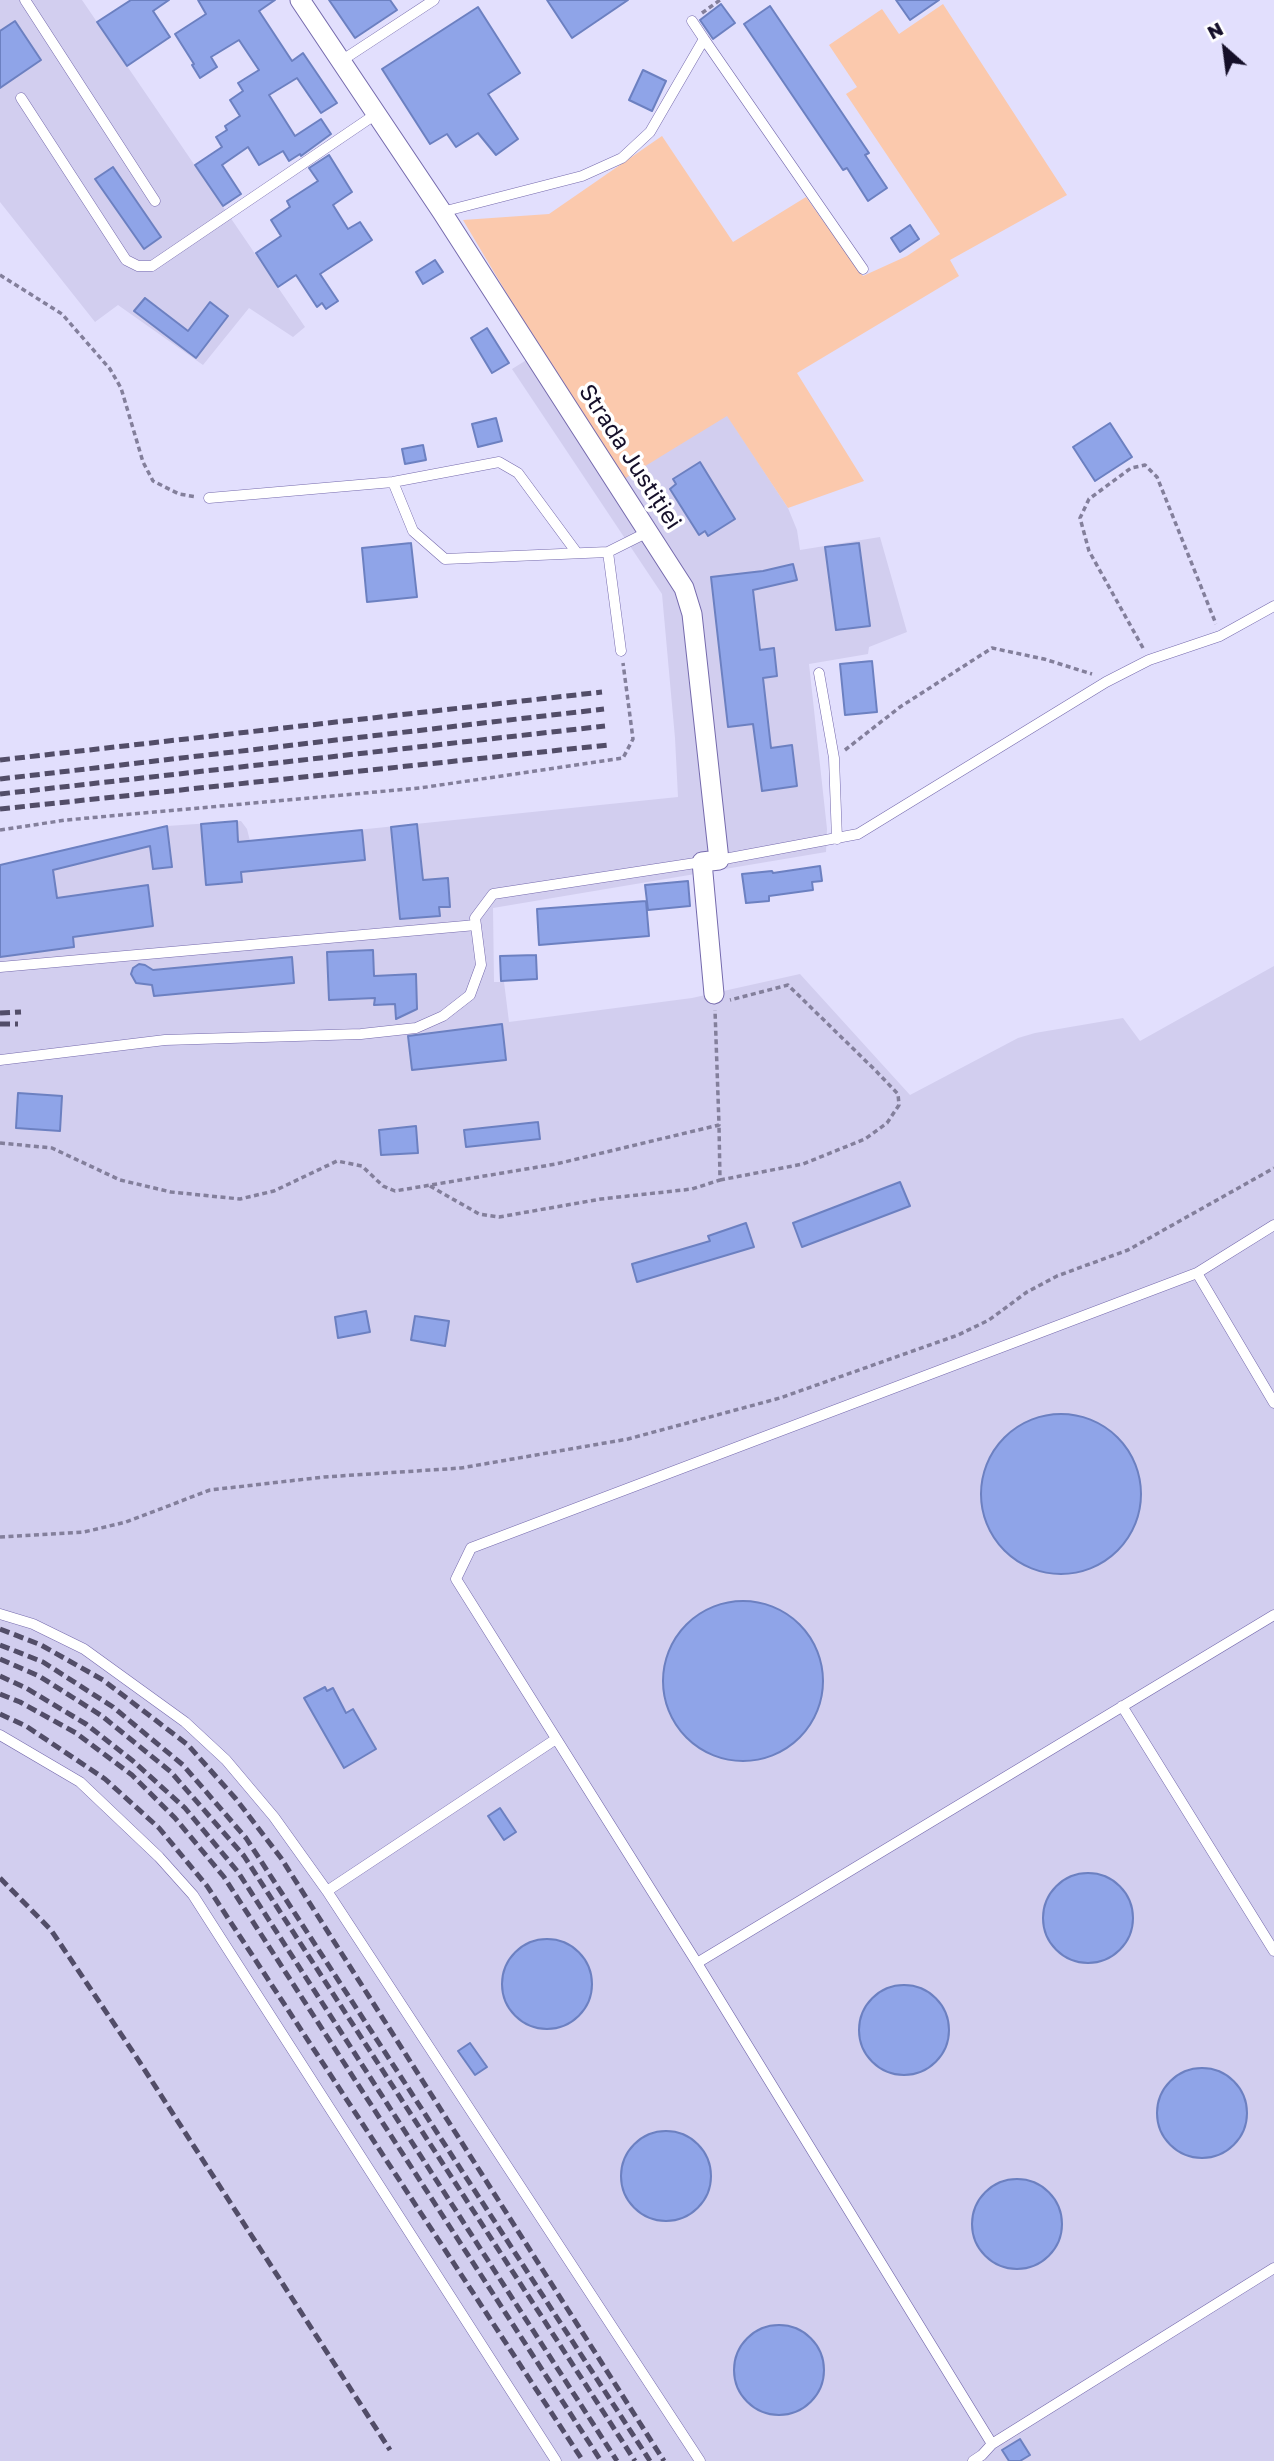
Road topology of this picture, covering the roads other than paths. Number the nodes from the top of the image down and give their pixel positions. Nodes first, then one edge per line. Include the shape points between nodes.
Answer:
1 (25, 0) edge
2 (300, 0) edge
3 (434, 0) edge
4 (692, 21) road end
5 (704, 39) junction
6 (341, 61) junction
7 (21, 98) dead end
8 (376, 114) junction
9 (155, 201) dead end
10 (442, 212) junction
11 (863, 269) dead end
12 (394, 482) junction
13 (209, 498) road end
14 (648, 532) junction
15 (608, 552) junction
16 (577, 553) junction
17 (1274, 606) edge
18 (621, 651) road end
19 (820, 673) dead end
20 (837, 839) junction
21 (710, 861) junction
22 (476, 925) junction
23 (0, 967) edge
24 (714, 999) road end
25 (0, 1060) edge
26 (1274, 1225) edge
27 (1197, 1273) junction
28 (1274, 1403) edge
29 (0, 1615) edge
30 (1274, 1615) edge
31 (1122, 1706) junction
32 (0, 1734) edge
33 (556, 1740) junction
34 (327, 1891) junction
35 (1274, 1951) edge
36 (697, 1963) junction
37 (1274, 2268) edge
38 (992, 2444) junction
39 (556, 2461) edge
40 (700, 2461) edge
41 (973, 2461) edge

1 - 9 lane
2 - 6 street, Strada Justiției
3 - 6 lane
4 - 5 lane
5 - 10 lane via 650,132 622,158 582,176
5 - 11 lane
6 - 8 street, Strada Justiției
7 - 8 lane via 126,260 138,266 152,266
8 - 10 street, Strada Justiției
10 - 14 street, Strada Justiției
12 - 13 lane
12 - 16 lane via 413,531 445,559
12 - 16 lane via 499,462 518,472
14 - 15 lane
14 - 21 street, Strada Justiției via 684,589 692,614
15 - 16 lane
15 - 18 lane
17 - 20 lane via 1220,636 1149,660 1106,682 858,834
19 - 20 lane via 834,758
20 - 21 lane
21 - 22 lane via 493,894 475,918
21 - 24 street, Strada Justiției
22 - 23 lane
22 - 25 lane via 481,965 470,995 443,1016 416,1028 165,1040
26 - 27 lane
27 - 28 lane
27 - 33 lane via 471,1548 456,1579
29 - 34 lane via 84,1648 185,1722 258,1798
30 - 31 lane
31 - 35 lane
31 - 36 lane
32 - 39 lane via 80,1783 193,1895
33 - 34 lane
33 - 36 lane
34 - 40 lane
36 - 38 lane
37 - 38 lane
38 - 41 lane

